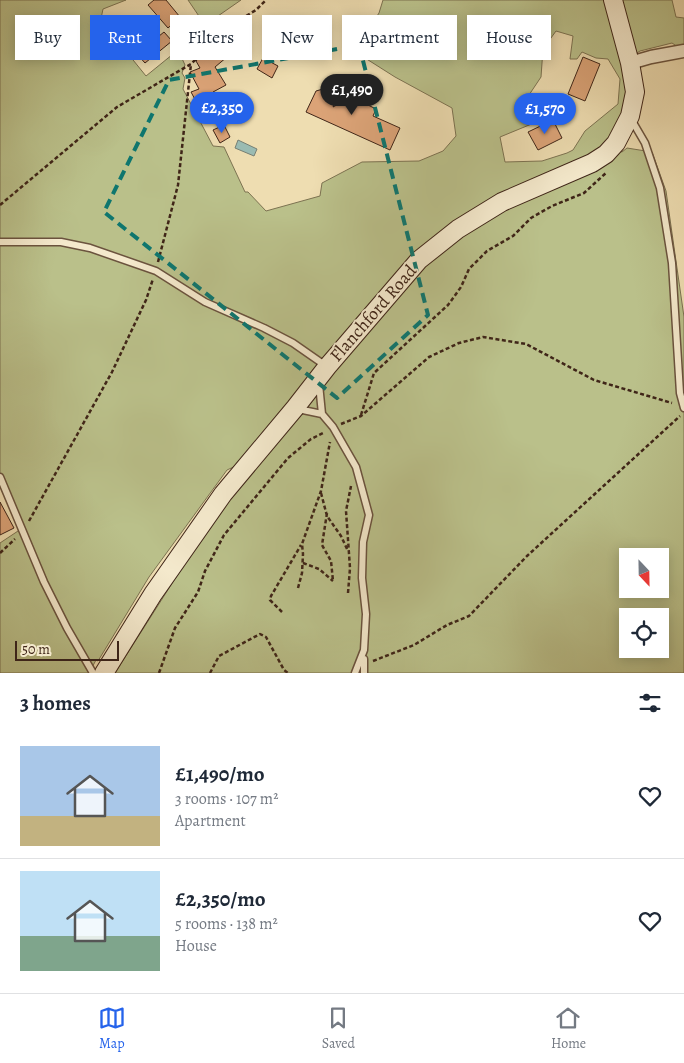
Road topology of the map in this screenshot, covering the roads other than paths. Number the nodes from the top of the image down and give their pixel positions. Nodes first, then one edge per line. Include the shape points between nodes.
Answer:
1 (613, 0) edge
2 (684, 51) edge
3 (630, 63) junction
4 (630, 116) junction
5 (0, 242) edge
6 (677, 328) junction
7 (684, 337) edge
8 (323, 372) junction
9 (295, 408) junction
10 (684, 409) edge
11 (322, 414) junction
12 (0, 476) edge
13 (364, 650) junction
14 (93, 673) edge
15 (104, 673) edge
16 (355, 673) edge
17 (364, 673) edge

1 - 3 street, Flanchford Road
2 - 3 street
3 - 4 street, Flanchford Road via 635,92
4 - 6 lane via 645,143 660,188 672,263
4 - 8 street, Flanchford Road via 616,144 606,154 502,202 458,229 419,260
5 - 8 lane via 61,242 90,248 156,271 205,302 293,343
6 - 7 lane
6 - 10 lane via 680,393
8 - 9 street, Flanchford Road
8 - 11 lane
9 - 11 lane
9 - 15 street, Flanchford Road via 194,532
11 - 13 lane via 334,428 356,467 369,515 363,542
12 - 14 lane via 66,628
13 - 16 lane
13 - 17 lane

